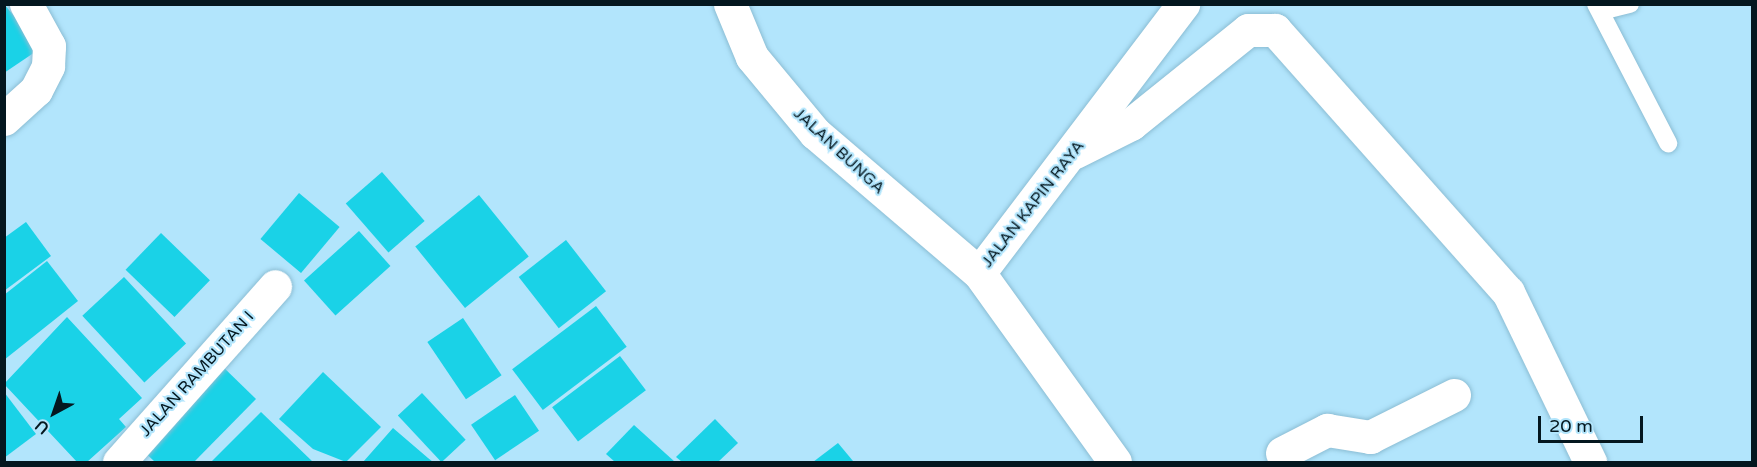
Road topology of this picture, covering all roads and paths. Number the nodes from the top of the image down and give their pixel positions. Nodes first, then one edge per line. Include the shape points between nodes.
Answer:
1 (26, 4) edge
2 (730, 4) edge
3 (1183, 4) edge
4 (1630, 4) edge
5 (1599, 8) edge
6 (4, 119) edge
7 (1668, 143) dead end
8 (1075, 152) junction
9 (979, 273) junction
10 (276, 286) dead end
11 (1454, 396) dead end
12 (1275, 459) edge
13 (119, 462) edge
14 (1115, 462) edge
15 (1590, 462) edge

1 - 6 street via 49,46 48,66 36,90
2 - 9 street, JALAN BUNGA via 752,57 815,133
3 - 8 street, JALAN KAPIN RAYA
4 - 5 lane
5 - 7 lane
8 - 9 street, JALAN KAPIN RAYA
8 - 15 street via 1131,124 1248,30 1275,30 1508,292
9 - 14 street, JALAN KAPIN RAYA
10 - 13 street, JALAN RAMBUTAN I
11 - 12 street via 1370,437 1327,430

